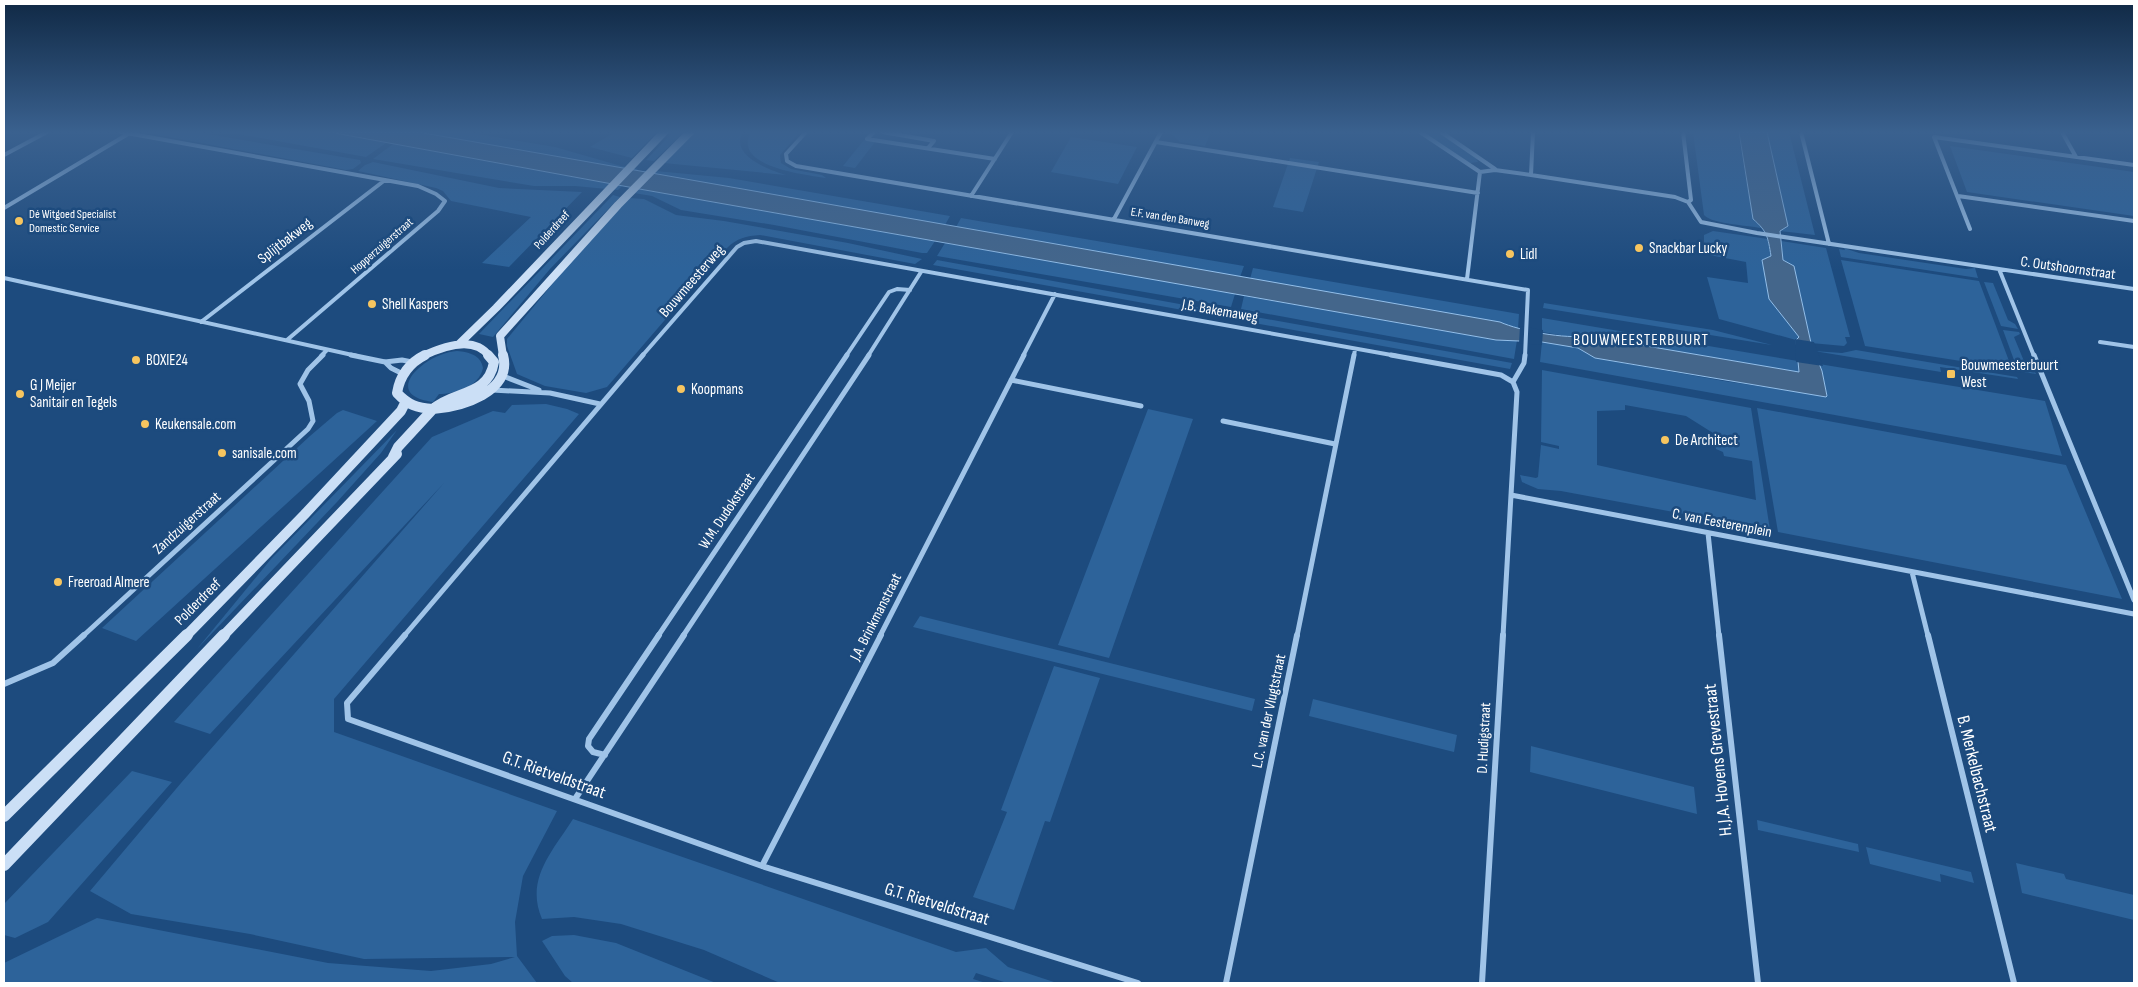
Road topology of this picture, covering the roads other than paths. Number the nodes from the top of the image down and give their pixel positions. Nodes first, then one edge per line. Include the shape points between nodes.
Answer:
1 (55, 178) edge
2 (374, 178) edge
3 (618, 178) edge
4 (644, 178) edge
5 (868, 178) edge
6 (983, 178) edge
7 (1136, 178) edge
8 (1384, 178) edge
9 (1479, 178) edge
10 (1551, 178) edge
11 (1689, 178) edge
12 (1813, 178) edge
13 (1951, 178) edge
14 (385, 180) junction
15 (1478, 193) junction
16 (971, 196) junction
17 (1958, 196) junction
18 (1688, 202) junction
19 (4, 208) edge
20 (1114, 219) junction
21 (2134, 221) edge
22 (1970, 229) dead end
23 (1829, 244) junction
24 (1999, 269) junction
25 (921, 272) junction
26 (4, 278) edge
27 (1467, 279) junction
28 (2134, 289) edge
29 (910, 290) junction
30 (1055, 294) junction
31 (201, 322) junction
32 (287, 340) junction
33 (2100, 342) dead end
34 (459, 344) junction
35 (2134, 348) edge
36 (1355, 349) junction
37 (327, 350) junction
38 (385, 362) junction
39 (412, 362) junction
40 (402, 373) junction
41 (492, 373) junction
42 (502, 376) junction
43 (1012, 380) junction
44 (1513, 382) junction
45 (490, 390) junction
46 (542, 392) junction
47 (406, 403) junction
48 (600, 404) junction
49 (1141, 406) dead end
50 (438, 409) junction
51 (1223, 421) dead end
52 (1335, 444) junction
53 (1511, 495) junction
54 (1708, 533) junction
55 (1912, 572) junction
56 (2134, 600) edge
57 (2134, 614) edge
58 (4, 684) edge
59 (605, 755) junction
60 (575, 799) junction
61 (4, 816) edge
62 (4, 865) edge
63 (762, 866) junction
64 (1138, 983) edge
65 (1226, 983) edge
66 (1482, 983) edge
67 (1758, 983) edge
68 (2014, 983) edge

1 - 19 street
2 - 14 street, Hopperzuigerstraat
3 - 34 main road, Polderdreef via 556,248
4 - 42 main road via 500,336 499,343 506,362
5 - 16 street, E.F. van den Banweg
6 - 16 street
7 - 20 street
8 - 15 street
9 - 15 street
10 - 18 street via 1675,197
11 - 18 street via 1691,200
12 - 23 street
13 - 17 street
14 - 31 street, Splijtbakweg
14 - 32 street, Hopperzuigerstraat via 418,186 445,201 438,211
15 - 27 street
16 - 20 street, E.F. van den Banweg
17 - 21 street
17 - 22 street
18 - 23 street via 1700,222
20 - 27 street, E.F. van den Banweg
23 - 24 street
24 - 28 street, C. Outshoornstraat
24 - 56 street
25 - 29 street
25 - 30 street, J.B. Bakemaweg
25 - 48 street, Bouwmeesterweg via 756,242 744,243 737,247
26 - 31 street
27 - 44 street, E.F. van den Banweg via 1528,290 1528,345 1524,363
29 - 59 street
29 - 59 street, W.M. Dudokstraat via 889,292 588,739 588,746 593,752
30 - 36 street, J.B. Bakemaweg
30 - 43 street, J.A. Brinkmanstraat
31 - 32 street
32 - 37 street
33 - 35 street
34 - 39 main road via 434,350
34 - 41 main road via 476,346 488,352 494,362
36 - 44 street, J.B. Bakemaweg via 1501,376
36 - 52 street, L.C. van der Vlugtstraat
37 - 38 street
37 - 58 street, Zandzuigerstraat via 300,384 311,408 313,421 308,429 53,663
38 - 39 street
38 - 40 street
39 - 40 main road
40 - 47 main road via 396,386 397,393
41 - 42 main road
41 - 50 main road via 473,391 444,401
42 - 45 main road
42 - 46 street
43 - 49 street
43 - 63 street, J.A. Brinkmanstraat
44 - 53 street via 1517,392
45 - 46 street
45 - 50 main road via 468,402
46 - 48 street
47 - 50 main road
47 - 61 main road, Polderdreef via 350,468 227,596
48 - 60 street, G.T. Rietveldstraat via 347,703 348,719
50 - 62 main road via 405,449 393,457
51 - 52 street
52 - 65 street, L.C. van der Vlugtstraat
53 - 54 street, C. van Eesterenplein
53 - 66 street, D. Hudigstraat
54 - 55 street, C. van Eesterenplein
54 - 67 street, H.J.A. Hovens Grevestraat
55 - 57 street, C. van Eesterenplein
55 - 68 street, B. Merkelbachstraat
59 - 60 street
60 - 63 street, G.T. Rietveldstraat
63 - 64 street, G.T. Rietveldstraat

